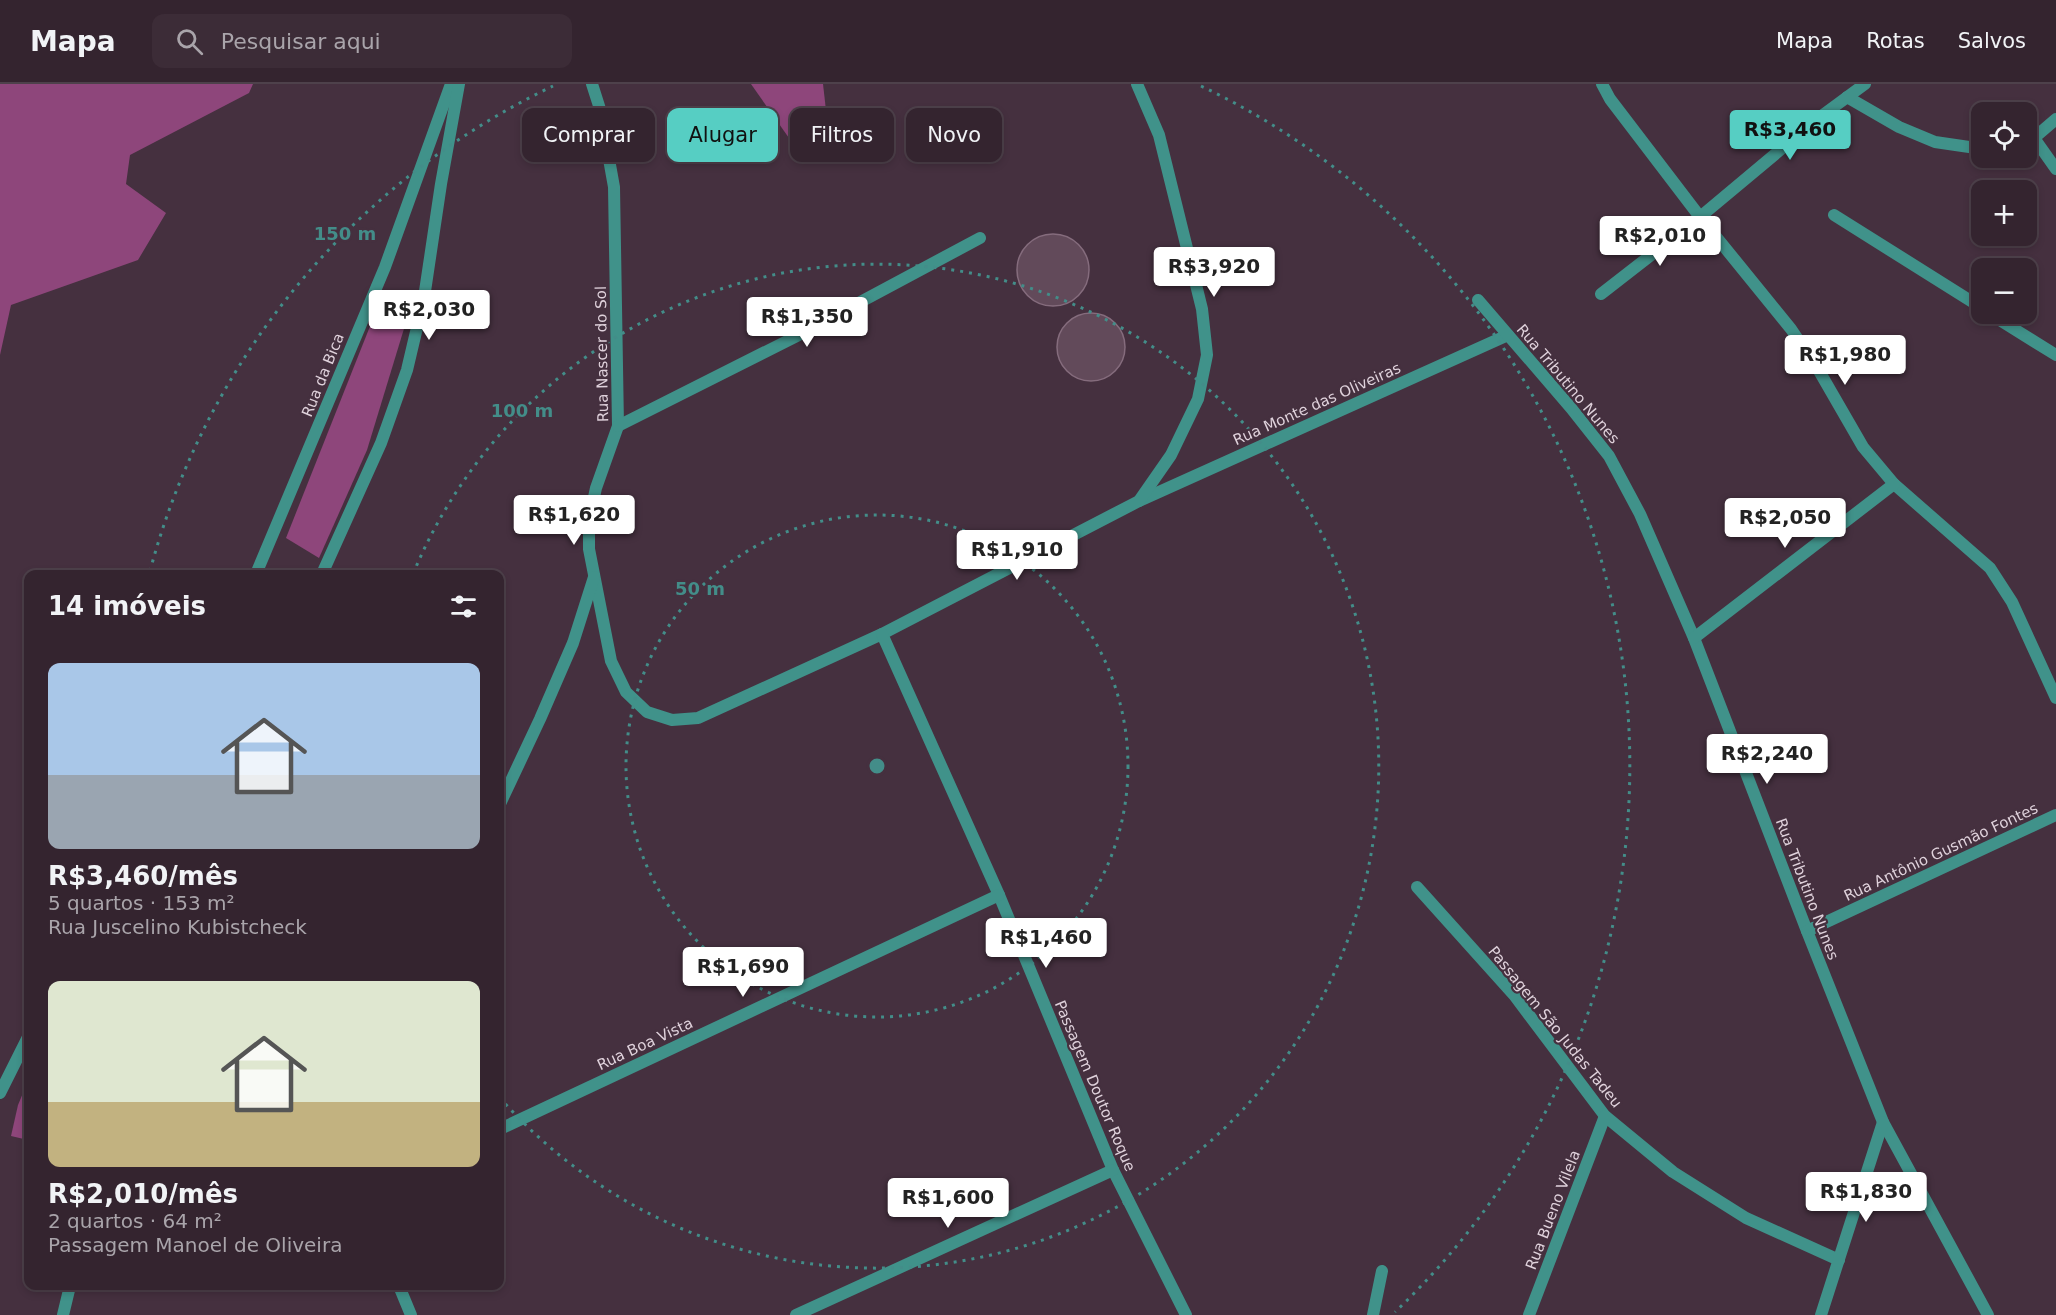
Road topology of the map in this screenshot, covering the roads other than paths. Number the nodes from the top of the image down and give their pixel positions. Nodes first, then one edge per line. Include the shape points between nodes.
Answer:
1 (451, 84) edge
2 (459, 84) edge
3 (592, 84) edge
4 (1137, 84) edge
5 (1602, 84) edge
6 (1864, 84) edge
7 (1847, 97) junction
8 (2056, 119) edge
9 (2037, 134) edge
10 (1971, 146) edge
11 (2037, 147) edge
12 (2056, 169) edge
13 (1834, 215) dead end
14 (1700, 217) junction
15 (980, 238) dead end
16 (1601, 294) dead end
17 (1478, 300) dead end
18 (1971, 301) edge
19 (2006, 324) edge
20 (1508, 335) junction
21 (2056, 355) edge
22 (618, 426) junction
23 (1894, 484) junction
24 (1139, 501) junction
25 (258, 570) edge
26 (324, 570) edge
27 (594, 576) junction
28 (882, 634) junction
29 (1694, 638) junction
30 (2056, 698) edge
31 (504, 796) edge
32 (2056, 815) edge
33 (1417, 887) dead end
34 (999, 895) junction
35 (1807, 931) junction
36 (24, 1045) edge
37 (0, 1093) edge
38 (1605, 1116) junction
39 (1883, 1122) junction
40 (504, 1127) edge
41 (1113, 1170) junction
42 (1839, 1260) junction
43 (1382, 1271) dead end
44 (69, 1290) edge
45 (401, 1290) edge
46 (63, 1315) edge
47 (411, 1315) edge
48 (796, 1315) edge
49 (1186, 1315) edge
50 (1373, 1315) edge
51 (1529, 1315) edge
52 (1821, 1315) edge
53 (1988, 1315) edge

1 - 25 street, Rua da Bica via 385,267
2 - 26 street via 424,298 407,370 381,443
3 - 22 street, Rua Nascer do Sol via 614,187
4 - 24 street via 1160,135 1202,309 1207,355 1198,399 1171,455
5 - 14 street
6 - 7 street
7 - 10 street via 1899,127 1935,142
7 - 14 street
8 - 9 street
11 - 12 street
13 - 18 street
14 - 16 street
14 - 23 street via 1791,329 1863,447
15 - 22 street
17 - 20 street, Rua Tributino Nunes
19 - 21 street
20 - 24 street, Rua Monte das Oliveiras
20 - 29 street, Rua Tributino Nunes via 1609,456 1640,514
22 - 27 street, Rua Nascer do Sol via 589,520
23 - 29 street
23 - 30 street via 1990,568 2012,602
24 - 28 street, Rua Monte das Oliveiras
27 - 28 street, Rua Nascer do Sol via 611,661 626,692 648,712 672,720 698,718
27 - 31 street via 573,643
28 - 34 street, Passagem Doutor Roque
29 - 35 street, Rua Tributino Nunes
32 - 35 street, Rua Antônio Gusmão Fontes
33 - 38 street, Passagem São Judas Tadeu via 1514,995
34 - 40 street, Rua Boa Vista
34 - 41 street, Passagem Doutor Roque
35 - 39 street, Rua Tributino Nunes
36 - 37 street
38 - 42 street, Passagem São Judas Tadeu via 1674,1172 1746,1218
38 - 51 street, Rua Bueno Vilela
39 - 42 street
39 - 53 street, Rua Tributino Nunes
41 - 48 street
41 - 49 street, Passagem Doutor Roque
42 - 52 street
43 - 50 street
44 - 46 street
45 - 47 street

